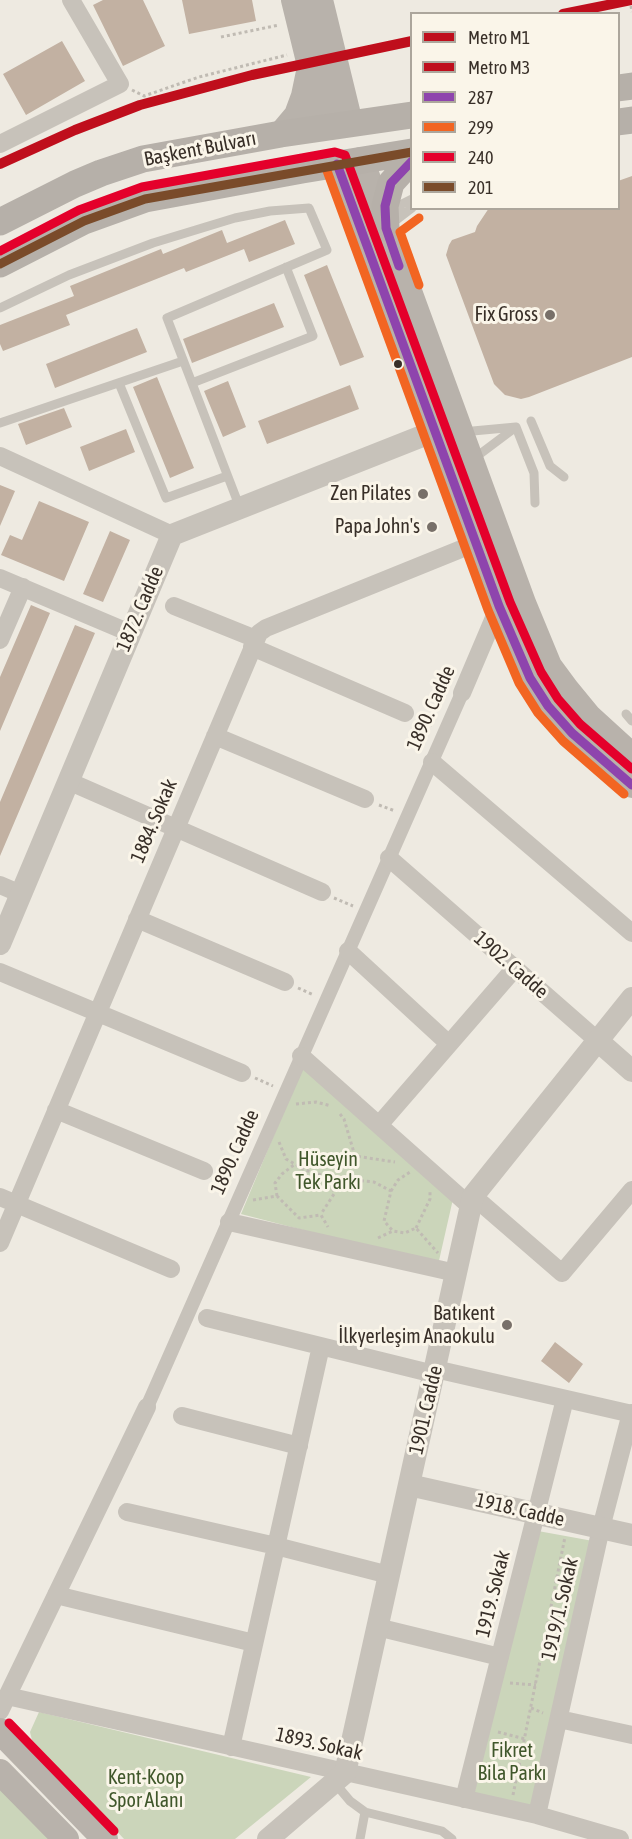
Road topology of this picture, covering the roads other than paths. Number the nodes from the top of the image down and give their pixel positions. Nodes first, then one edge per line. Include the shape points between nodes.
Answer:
1 (71, 0) edge
2 (320, 0) edge
3 (296, 10) edge
4 (308, 60) junction
5 (410, 115) edge
6 (337, 125) junction
7 (281, 134) junction
8 (0, 144) edge
9 (410, 152) edge
10 (410, 161) edge
11 (349, 162) junction
12 (410, 200) edge
13 (410, 210) edge
14 (0, 222) edge
15 (386, 228) junction
16 (0, 264) edge
17 (286, 267) junction
18 (0, 308) edge
19 (183, 361) junction
20 (119, 383) junction
21 (192, 383) junction
22 (531, 422) dead end
23 (0, 423) edge
24 (516, 427) junction
25 (448, 431) junction
26 (0, 456) edge
27 (471, 461) junction
28 (227, 476) junction
29 (564, 477) dead end
30 (535, 503) dead end
31 (240, 508) junction
32 (172, 535) junction
33 (476, 543) junction
34 (0, 578) edge
35 (23, 587) junction
36 (174, 606) dead end
37 (499, 606) junction
38 (130, 633) junction
39 (0, 640) edge
40 (254, 643) junction
41 (462, 693) joint
42 (405, 713) road end
43 (215, 736) junction
44 (632, 755) edge
45 (432, 762) junction
46 (68, 781) junction
47 (632, 785) edge
48 (365, 799) road end
49 (176, 828) junction
50 (389, 858) junction
51 (0, 885) edge
52 (322, 892) road end
53 (21, 894) junction
54 (137, 919) junction
55 (632, 933) edge
56 (0, 944) edge
57 (348, 951) junction
58 (514, 968) junction
59 (0, 972) edge
60 (285, 982) road end
61 (632, 998) edge
62 (98, 1012) junction
63 (598, 1041) junction
64 (449, 1044) junction
65 (302, 1056) junction
66 (632, 1071) edge
67 (242, 1072) road end
68 (57, 1110) junction
69 (379, 1125) junction
70 (204, 1171) road end
71 (632, 1190) edge
72 (8, 1201) edge
73 (472, 1202) junction
74 (229, 1222) junction
75 (0, 1243) edge
76 (171, 1269) dead end
77 (456, 1273) junction
78 (207, 1318) dead end
79 (321, 1346) junction
80 (434, 1372) junction
81 (565, 1399) junction
82 (147, 1407) joint
83 (631, 1413) edge
84 (182, 1416) dead end
85 (298, 1446) junction
86 (409, 1485) junction
87 (127, 1512) dead end
88 (536, 1514) junction
89 (601, 1528) junction
90 (632, 1535) edge
91 (276, 1545) junction
92 (389, 1575) junction
93 (56, 1594) junction
94 (377, 1627) junction
95 (254, 1643) junction
96 (500, 1657) junction
97 (4, 1704) edge
98 (559, 1719) junction
99 (0, 1731) edge
100 (632, 1735) edge
101 (231, 1747) junction
102 (0, 1772) edge
103 (339, 1777) junction
104 (464, 1799) junction
105 (365, 1812) junction
106 (537, 1815) junction
107 (66, 1839) edge
108 (105, 1839) edge
109 (268, 1839) edge
110 (360, 1839) edge
111 (452, 1839) edge
112 (620, 1839) edge

1 - 8 street via 120,84
2 - 6 main road
3 - 4 main road
4 - 6 main road
4 - 7 main road via 304,96 297,115
5 - 6 main road, Başkent Bulvarı
6 - 7 main road, Başkent Bulvarı
6 - 11 main road
7 - 14 main road, Başkent Bulvarı via 123,165
9 - 11 main road, Başkent Bulvarı
10 - 15 main road via 391,183 385,206
11 - 15 main road
11 - 16 main road, Başkent Bulvarı via 145,198 84,221
11 - 25 main road
12 - 15 lane via 402,204
13 - 15 lane
15 - 25 main road
17 - 18 lane via 327,250 309,208 235,218 153,243 69,275
17 - 19 lane via 167,318
17 - 21 lane via 313,336
19 - 20 lane
19 - 21 lane
20 - 23 lane
20 - 28 lane via 166,498
21 - 28 lane
22 - 29 lane via 550,466
24 - 25 lane
24 - 27 lane
24 - 30 lane via 534,473
25 - 27 main road
25 - 31 street
25 - 33 main road
26 - 32 street
27 - 44 main road via 549,666 589,717
28 - 31 lane
31 - 32 street
32 - 38 street, 1872. Cadde
33 - 37 main road
33 - 40 street via 266,628
34 - 35 street
35 - 38 street
35 - 39 street
36 - 40 street
37 - 41 street, 1890. Cadde
37 - 47 main road via 530,678 548,706 572,733
38 - 46 street, 1872. Cadde
40 - 42 street
40 - 43 street, 1884. Sokak
41 - 45 street, 1890. Cadde
43 - 48 street
43 - 49 street, 1884. Sokak
45 - 50 street, 1890. Cadde
45 - 55 street
46 - 49 street
46 - 53 street, 1872. Cadde
49 - 52 street
49 - 54 street, 1884. Sokak
50 - 57 street, 1890. Cadde
50 - 58 street, 1902. Cadde
51 - 53 street
53 - 56 street, 1872. Cadde
54 - 60 street
54 - 62 street, 1884. Sokak
57 - 64 street
57 - 65 street, 1890. Cadde
58 - 63 street, 1902. Cadde
58 - 64 street
59 - 62 street
61 - 63 street, 1901. Cadde
62 - 67 street
62 - 68 street, 1884. Sokak
63 - 66 street, 1902. Cadde
63 - 73 street, 1901. Cadde
64 - 69 street
65 - 69 street
65 - 74 street, 1890. Cadde
68 - 70 street
68 - 72 street, 1884. Sokak
69 - 73 street
71 - 73 street via 562,1273
72 - 75 street, 1884. Sokak
72 - 76 street
73 - 77 street, 1901. Cadde
74 - 77 street
74 - 82 street, 1890. Cadde
77 - 80 street, 1901. Cadde
78 - 79 street
79 - 80 street
79 - 85 street
80 - 81 street
80 - 86 street, 1901. Cadde
81 - 83 street
81 - 88 street, 1919. Sokak
82 - 93 street, 1890. Cadde
83 - 89 street, 1919/1. Sokak
84 - 85 street
85 - 91 street
86 - 88 street, 1918. Cadde
86 - 92 street, 1901. Cadde
87 - 91 street
88 - 89 street, 1918. Cadde
88 - 96 street, 1919. Sokak
89 - 90 street, 1918. Cadde
89 - 98 street, 1919/1. Sokak
91 - 92 street
91 - 95 street
92 - 94 street, 1901. Cadde
93 - 95 street
93 - 97 street, 1890. Cadde
94 - 96 street
94 - 103 street, 1901. Cadde
95 - 101 street
96 - 104 street, 1919. Sokak
97 - 101 street, 1893. Sokak
98 - 100 street
98 - 106 street, 1919/1. Sokak
99 - 108 main road
101 - 103 street, 1893. Sokak
102 - 107 main road
103 - 104 street, 1893. Sokak
103 - 105 lane via 350,1801
103 - 109 street
104 - 106 street, 1893. Sokak
105 - 110 lane
105 - 111 lane via 442,1831
106 - 112 street, 1893. Sokak

